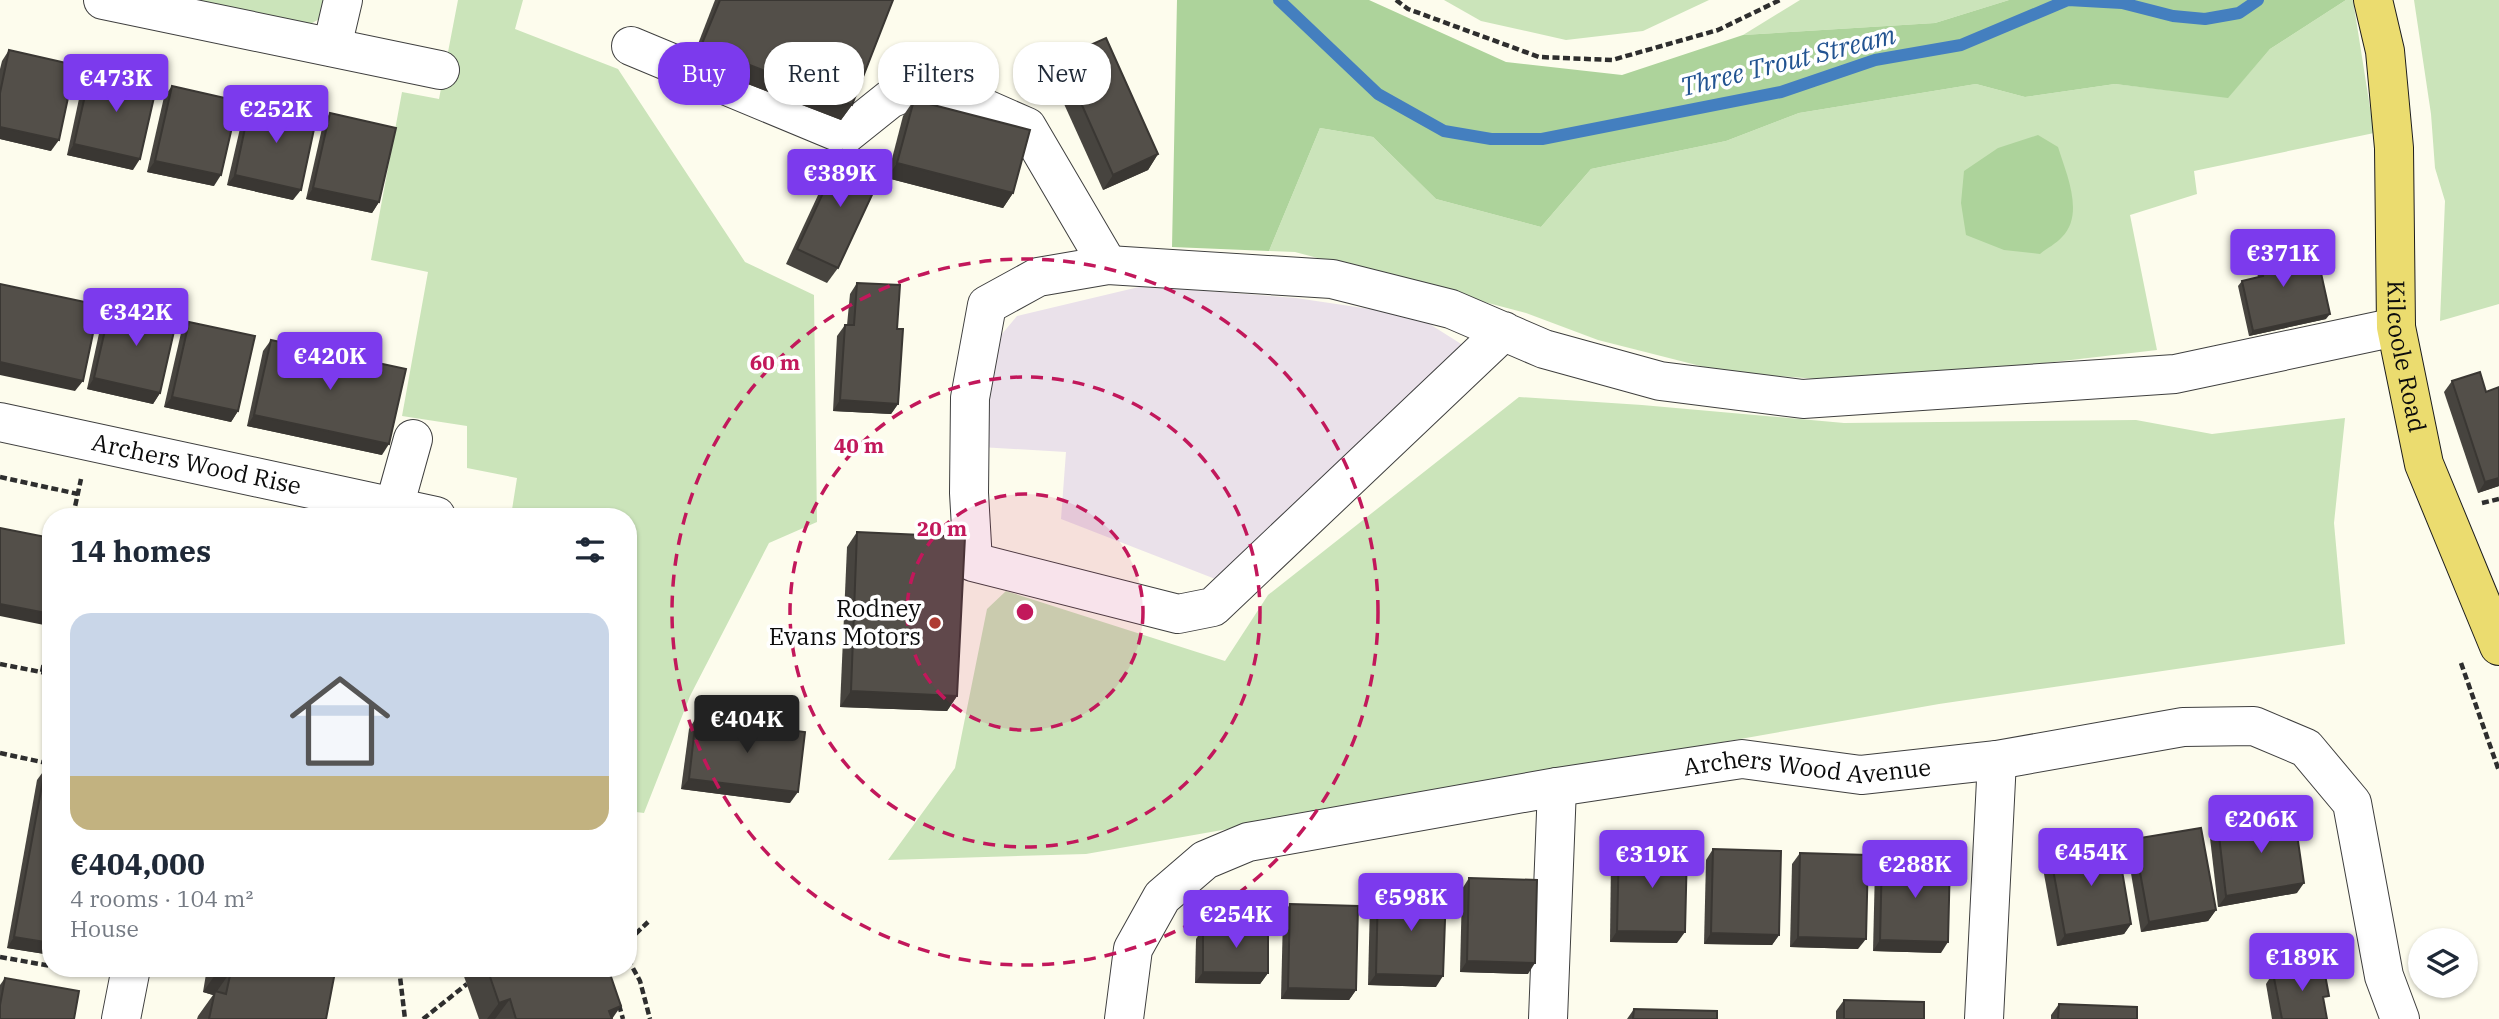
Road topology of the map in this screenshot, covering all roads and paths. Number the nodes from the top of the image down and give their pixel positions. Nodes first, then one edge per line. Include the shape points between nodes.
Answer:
1 (103, 0) edge
2 (343, 0) edge
3 (1396, 0) edge
4 (1780, 0) edge
5 (2373, 0) edge
6 (631, 46) dead end
7 (332, 47) junction
8 (440, 70) dead end
9 (1108, 265) junction
10 (2396, 327) junction
11 (1504, 331) junction
12 (0, 422) edge
13 (413, 439) dead end
14 (0, 477) edge
15 (78, 494) dead end
16 (394, 507) junction
17 (399, 508) edge
18 (2499, 646) edge
19 (0, 664) edge
20 (42, 672) edge
21 (0, 753) edge
22 (1997, 760) junction
23 (42, 762) edge
24 (1557, 787) junction
25 (648, 922) dead end
26 (637, 932) edge
27 (0, 957) edge
28 (42, 964) edge
29 (637, 976) edge
30 (129, 977) edge
31 (400, 977) edge
32 (467, 984) dead end
33 (615, 993) edge
34 (121, 1019) edge
35 (405, 1019) edge
36 (423, 1019) edge
37 (623, 1019) edge
38 (650, 1019) edge
39 (1124, 1019) edge
40 (1548, 1019) edge
41 (1984, 1019) edge
42 (2400, 1019) edge

1 - 7 street
2 - 7 street
3 - 4 path via 1408,9 1539,57 1612,60 1718,30
5 - 10 main road, Kilcoole Road via 2385,51 2394,148
6 - 9 street via 845,135 890,99 927,83 1027,127
7 - 8 street
9 - 11 street via 1332,279 1451,309
9 - 11 street via 1038,277 987,306 970,398 973,562 1178,614 1213,607
10 - 11 street via 2175,374 1803,399 1660,381 1544,349
10 - 18 main road, Kilcoole Road via 2424,464
12 - 16 street, Archers Wood Rise
13 - 16 street
14 - 15 path
16 - 17 street, Archers Wood Rise
19 - 20 path
21 - 23 path
22 - 24 street, Archers Wood Avenue via 1861,775 1742,759
22 - 41 street
22 - 42 street, Archers Wood Avenue via 2183,727 2254,726 2306,748 2352,803 2384,976
24 - 39 street, Archers Wood Avenue via 1248,842 1205,860 1162,897 1133,949
24 - 40 street
25 - 26 path
27 - 28 path
29 - 38 path
30 - 34 street
31 - 35 path
32 - 36 path
33 - 37 path

